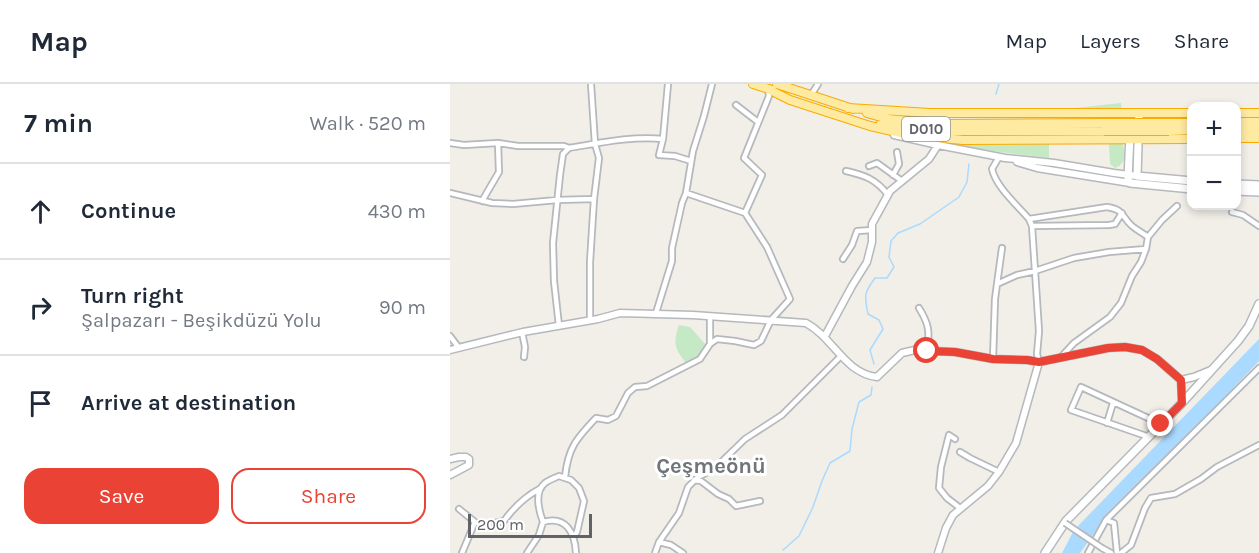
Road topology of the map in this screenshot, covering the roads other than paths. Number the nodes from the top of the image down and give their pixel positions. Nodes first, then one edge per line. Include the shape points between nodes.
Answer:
1 (590, 84) edge
2 (668, 84) edge
3 (712, 84) edge
4 (753, 84) edge
5 (777, 84) edge
6 (818, 84) edge
7 (768, 89) junction
8 (811, 95) junction
9 (736, 105) dead end
10 (806, 105) junction
11 (848, 108) junction
12 (1139, 113) junction
13 (1187, 113) edge
14 (1241, 113) edge
15 (1259, 113) edge
16 (1130, 114) junction
17 (758, 122) junction
18 (1241, 122) edge
19 (1259, 122) edge
20 (1187, 124) edge
21 (1104, 127) junction
22 (1169, 127) junction
23 (1187, 129) edge
24 (1241, 130) edge
25 (1259, 130) edge
26 (1241, 138) edge
27 (1259, 138) edge
28 (663, 139) junction
29 (1130, 139) junction
30 (1139, 139) junction
31 (1187, 139) edge
32 (450, 143) edge
33 (498, 143) junction
34 (595, 144) junction
35 (938, 145) junction
36 (569, 148) junction
37 (897, 152) dead end
38 (1002, 158) junction
39 (691, 161) junction
40 (869, 166) dead end
41 (846, 171) dead end
42 (893, 175) junction
43 (1137, 176) junction
44 (1129, 179) junction
45 (902, 181) junction
46 (1187, 181) edge
47 (1241, 185) edge
48 (1187, 188) edge
49 (1258, 190) edge
50 (1241, 191) edge
51 (450, 193) edge
52 (686, 193) junction
53 (888, 195) junction
54 (594, 199) junction
55 (557, 200) junction
56 (482, 201) junction
57 (1177, 206) dead end
58 (1232, 212) dead end
59 (745, 213) junction
60 (1122, 213) junction
61 (1029, 219) junction
62 (1032, 226) junction
63 (1259, 226) edge
64 (872, 230) junction
65 (1148, 237) junction
66 (1002, 248) dead end
67 (1146, 249) junction
68 (843, 259) dead end
69 (1035, 271) junction
70 (997, 284) junction
71 (1259, 304) edge
72 (919, 308) dead end
73 (656, 313) junction
74 (710, 316) junction
75 (590, 320) junction
76 (771, 320) junction
77 (559, 326) junction
78 (522, 332) junction
79 (450, 336) edge
80 (825, 336) junction
81 (710, 344) junction
82 (459, 348) junction
83 (450, 350) edge
84 (927, 351) junction
85 (841, 356) junction
86 (524, 357) dead end
87 (1061, 357) junction
88 (993, 359) junction
89 (1039, 362) junction
90 (1259, 368) edge
91 (1214, 369) junction
92 (1181, 380) junction
93 (1113, 403) junction
94 (1182, 403) junction
95 (1107, 423) junction
96 (1161, 424) junction
97 (1149, 436) junction
98 (955, 439) dead end
99 (1259, 445) edge
100 (960, 452) dead end
101 (450, 459) edge
102 (999, 472) junction
103 (450, 475) edge
104 (565, 477) junction
105 (694, 480) junction
106 (541, 488) junction
107 (760, 501) dead end
108 (960, 508) junction
109 (459, 509) dead end
110 (1106, 520) junction
111 (543, 522) junction
112 (495, 523) dead end
113 (1065, 523) junction
114 (573, 537) junction
115 (660, 542) junction
116 (1089, 551) edge
117 (462, 553) edge
118 (527, 553) edge
119 (576, 553) edge
120 (655, 553) edge
121 (683, 553) edge
122 (938, 553) edge
123 (1045, 553) edge
124 (1097, 553) edge
125 (1111, 553) edge
126 (1118, 553) edge

1 - 34 street
2 - 28 street
3 - 39 street
4 - 7 highway, D010
5 - 8 highway, D010
6 - 8 street
7 - 10 highway
7 - 17 street
7 - 21 highway, D010 via 886,125 940,131
8 - 11 highway, D010
9 - 17 street
10 - 29 highway via 870,126 943,139
10 - 35 street via 866,128
11 - 16 highway via 930,113
11 - 21 highway, D010 via 940,124
12 - 13 highway
12 - 16 highway
12 - 30 main road
14 - 15 highway
16 - 29 main road
17 - 59 street via 744,158 762,175
18 - 19 highway
20 - 22 highway, D010
21 - 22 highway, D010, bridge
22 - 23 highway, D010
24 - 25 highway
26 - 27 highway
28 - 34 street
28 - 39 street via 659,155
29 - 30 highway
29 - 44 main road
30 - 31 highway
30 - 43 main road
32 - 33 street
33 - 36 street
33 - 56 street via 500,172
34 - 36 street
34 - 54 street via 599,158
35 - 38 street
35 - 45 street via 929,159
36 - 55 street via 563,154
37 - 42 street via 899,164
38 - 44 street via 1054,163
38 - 61 street via 992,169 993,174
39 - 52 street
40 - 42 street via 877,163
41 - 53 street via 865,176
42 - 45 street
43 - 44 street
43 - 46 main road
44 - 48 main road
45 - 53 street
47 - 49 main road
49 - 50 main road
51 - 56 street
52 - 59 street
52 - 73 street
53 - 64 street
54 - 55 street
54 - 75 street
55 - 56 street via 513,204
55 - 77 street via 553,257
57 - 65 street
58 - 63 street
59 - 76 street via 767,247 790,299
60 - 61 street via 1107,207
60 - 62 street via 1116,224
60 - 65 street via 1130,225
61 - 62 street
62 - 69 street
64 - 68 street via 857,231
64 - 80 street via 867,262
65 - 67 street
66 - 70 street
67 - 69 street via 1074,258
67 - 87 street via 1121,303 1110,317
69 - 70 street
69 - 89 street
70 - 88 street
71 - 91 main road via 1249,326
72 - 84 street via 928,326
73 - 74 street
73 - 75 street via 620,313
74 - 76 street
74 - 81 street
75 - 77 street
76 - 80 street via 806,323
76 - 81 street via 761,341 754,345 717,339
77 - 78 street
78 - 82 street
78 - 86 street
79 - 82 street
80 - 85 street
81 - 104 street via 700,359 646,386 635,387 616,416 608,420 596,418 574,442
82 - 83 street
84 - 85 street via 902,353 878,377 867,376
84 - 88 street
85 - 105 street via 782,415 744,439 714,469
87 - 89 street
87 - 92 street via 1108,348 1142,350
88 - 89 street
89 - 102 street via 1016,443
90 - 110 street
91 - 92 street
91 - 94 main road
92 - 94 street
93 - 95 street
93 - 95 street via 1081,387 1071,410
93 - 96 street
94 - 96 main road
95 - 97 street
96 - 97 main road
97 - 113 main road
98 - 108 street via 948,435 939,488
99 - 126 street via 1175,494 1151,498 1131,545
100 - 102 street
101 - 103 street via 466,457 469,465
102 - 108 street
104 - 106 street via 552,479
104 - 114 street via 579,488 584,501
105 - 107 street via 729,498 736,506
105 - 115 street
106 - 111 street via 539,511
106 - 112 street via 510,511 504,521
108 - 122 street via 946,528
109 - 117 street via 475,522
110 - 116 street
110 - 126 street via 1114,523
111 - 114 street via 564,523
111 - 118 street
113 - 123 main road
113 - 125 street, bridge
114 - 119 street
115 - 120 street
115 - 121 street
116 - 124 street

